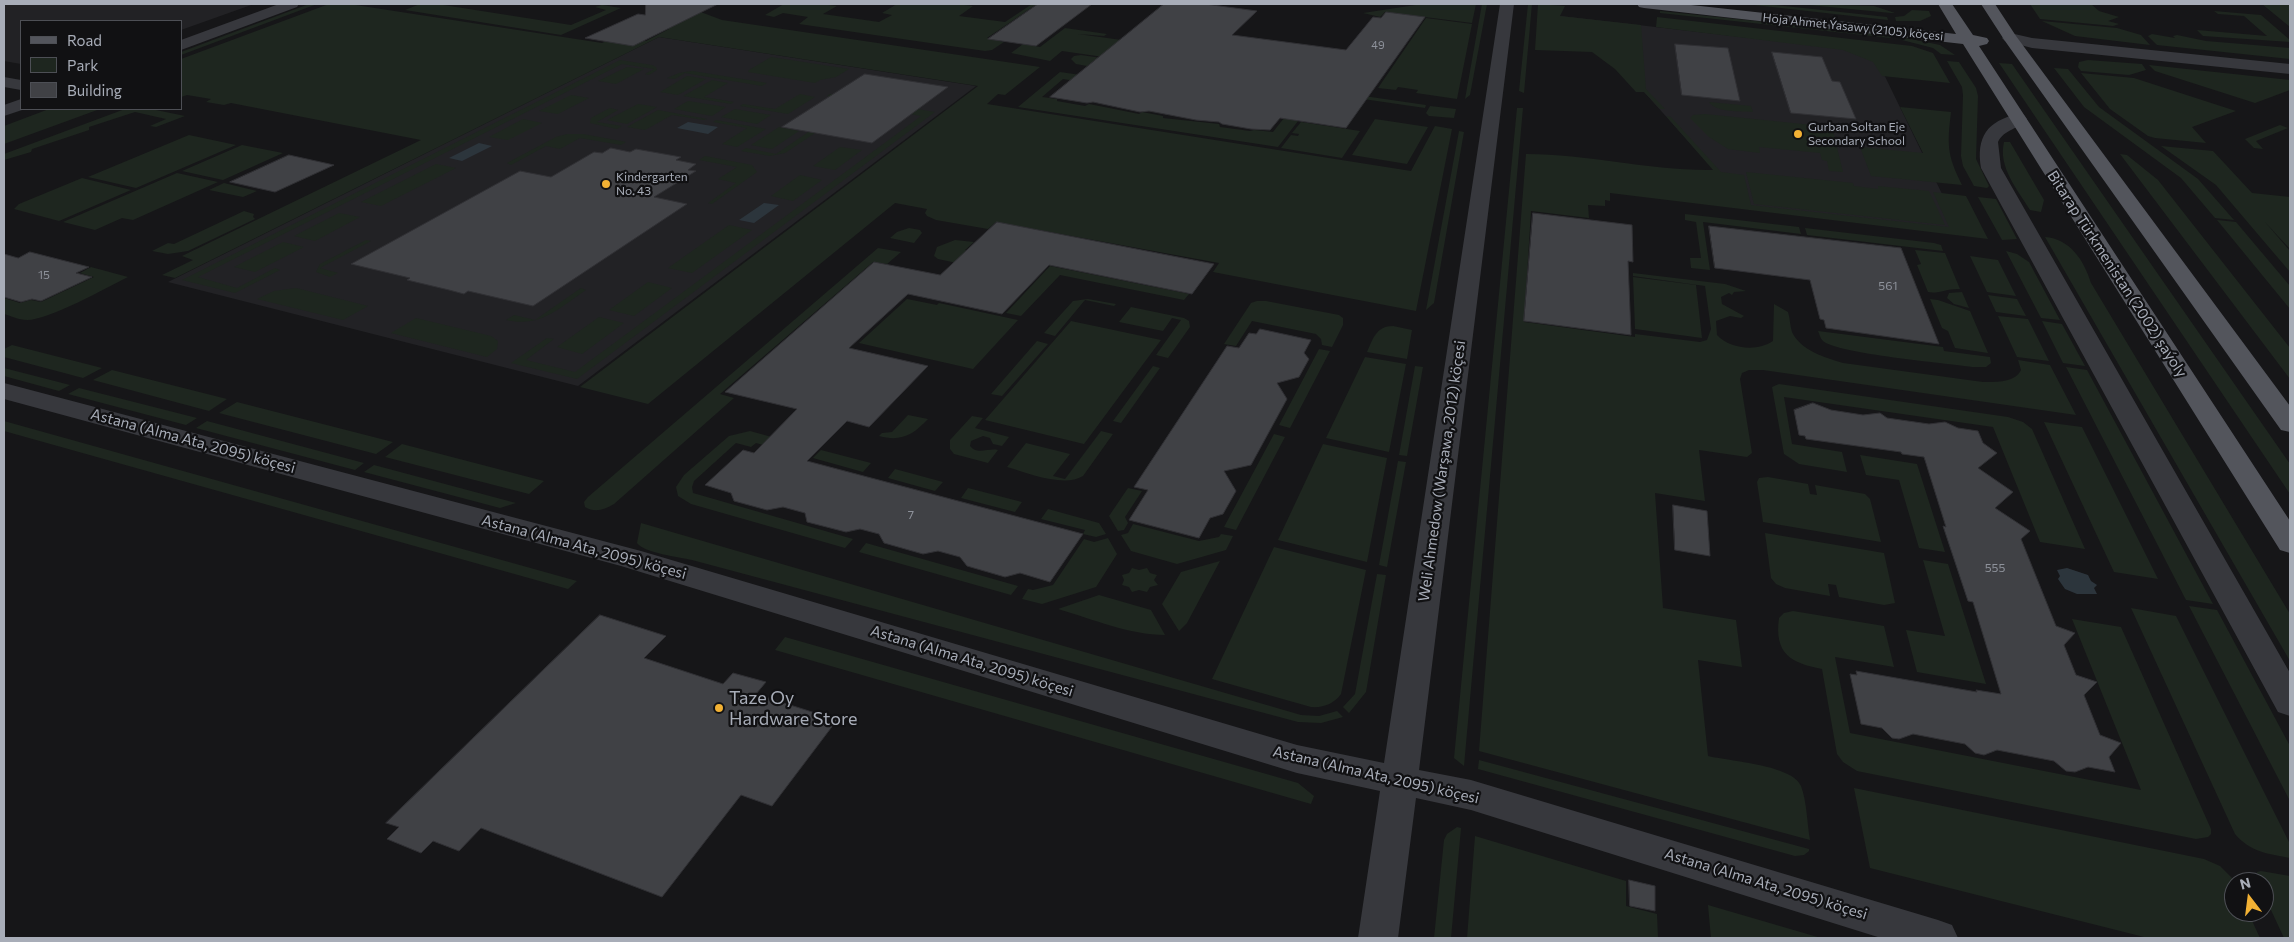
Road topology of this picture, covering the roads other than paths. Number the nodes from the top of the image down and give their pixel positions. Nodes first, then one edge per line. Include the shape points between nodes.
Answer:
1 (292, 4) edge
2 (1507, 4) edge
3 (1644, 4) edge
4 (1703, 4) edge
5 (1945, 4) edge
6 (1988, 4) edge
7 (1965, 36) junction
8 (2019, 42) junction
9 (182, 45) edge
10 (2290, 69) edge
11 (4, 82) edge
12 (20, 85) edge
13 (20, 104) edge
14 (4, 111) edge
15 (2018, 119) junction
16 (4, 391) edge
17 (2290, 424) edge
18 (2290, 543) edge
19 (2290, 703) edge
20 (1399, 780) junction
21 (1378, 938) edge
22 (1938, 938) edge

1 - 9 street
2 - 20 street, Weli Ahmedow (Warşawa, 2012) köçesi
3 - 7 main road, Hoja Ahmet Ýasawy (2105) köçesi
4 - 7 main road, Hoja Ahmet Ýasawy (2105) köçesi
5 - 7 main road, Bitarap Türkmenistan (2002) şaýoly
6 - 8 main road
7 - 8 main road, Hoja Ahmet Ýasawy (2105) köçesi
7 - 15 main road, Bitarap Türkmenistan (2002) şaýoly
8 - 10 street, Hoja Ahmet Ýasawy (2105) köçesi
8 - 17 main road
11 - 12 street
13 - 14 street
15 - 18 main road, Bitarap Türkmenistan (2002) şaýoly
15 - 19 street via 1995,130 1989,139 1992,168
16 - 20 street, Astana (Alma Ata, 2095) köçesi via 630,558 1297,759
20 - 21 street, Weli Ahmedow (Warşawa, 2012) köçesi
20 - 22 street, Astana (Alma Ata, 2095) köçesi via 1470,795

